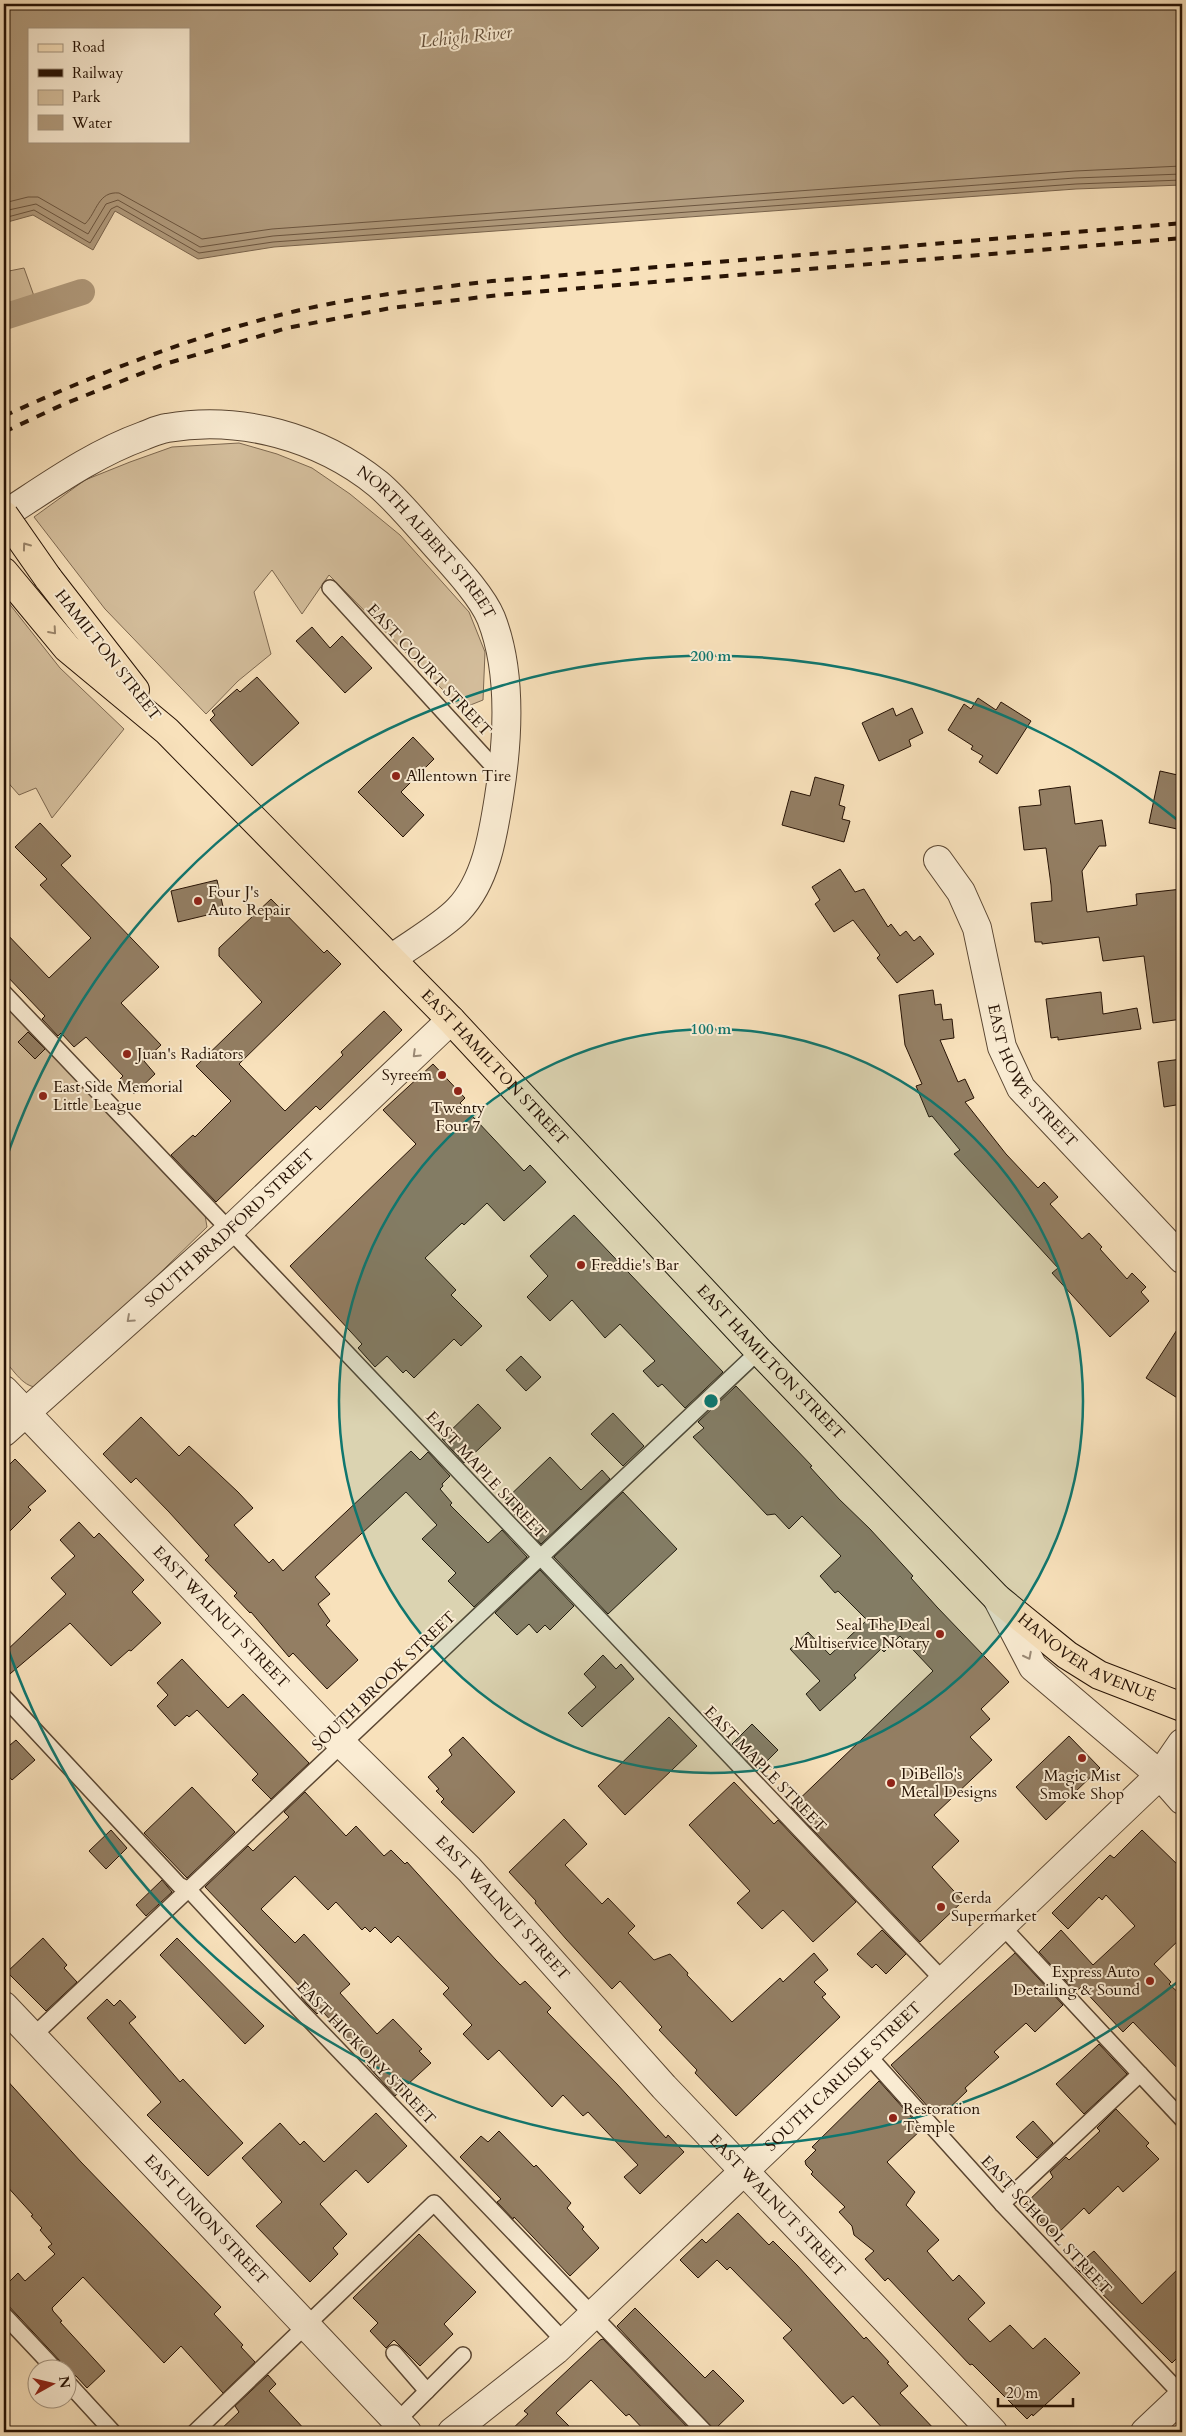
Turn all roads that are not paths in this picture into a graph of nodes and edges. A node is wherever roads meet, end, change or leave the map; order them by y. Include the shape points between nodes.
1 (4, 515) edge
2 (4, 572) edge
3 (330, 588) dead end
4 (166, 731) junction
5 (502, 776) junction
6 (938, 860) dead end
7 (391, 959) junction
8 (4, 993) edge
9 (451, 1020) junction
10 (229, 1231) junction
11 (1182, 1259) edge
12 (759, 1351) junction
13 (4, 1390) edge
14 (25, 1412) junction
15 (4, 1432) edge
16 (539, 1558) junction
17 (997, 1598) junction
18 (4, 1697) edge
19 (1182, 1707) edge
20 (1182, 1743) edge
21 (343, 1745) junction
22 (1160, 1775) junction
23 (1182, 1800) edge
24 (189, 1890) junction
25 (1001, 1925) junction
26 (943, 1980) junction
27 (4, 2006) edge
28 (33, 2036) junction
29 (866, 2054) junction
30 (1140, 2074) junction
31 (1182, 2119) edge
32 (744, 2170) junction
33 (1002, 2204) junction
34 (4, 2315) edge
35 (592, 2316) junction
36 (308, 2326) junction
37 (565, 2342) junction
38 (394, 2353) dead end
39 (463, 2355) dead end
40 (45, 2358) edge
41 (427, 2391) junction
42 (78, 2394) edge
43 (1182, 2396) edge
44 (402, 2427) edge
45 (113, 2432) edge
46 (195, 2432) edge
47 (452, 2432) edge
48 (705, 2432) edge
49 (993, 2432) edge
50 (1145, 2432) edge

4 -> 1 main road, HAMILTON STREET, bridge via 48,578
1 - 5 street, NORTH ALBERT STREET via 93,458 165,428 215,423 303,440 378,484 460,573 490,616 504,659 506,710
2 -> 4 main road, HAMILTON STREET via 67,648
3 - 5 lane, EAST COURT STREET
4 - 7 main road, EAST HAMILTON STREET
5 - 7 street, NORTH ALBERT STREET via 487,856 475,885 458,910
6 - 11 street, EAST HOWE STREET via 961,892 977,928 1002,1047 1021,1088
7 - 9 main road, EAST HAMILTON STREET
8 - 10 lane, EAST MAPLE STREET
9 -> 10 street, SOUTH BRADFORD STREET
9 - 12 main road, EAST HAMILTON STREET
10 -> 14 street, SOUTH BRADFORD STREET
10 - 16 lane, EAST MAPLE STREET
12 - 16 lane, SOUTH BROOK STREET
12 - 17 main road, EAST HAMILTON STREET
13 - 14 street, EAST WALNUT STREET
14 - 15 street, SOUTH BRADFORD STREET
14 - 21 street, EAST WALNUT STREET
16 - 21 lane, SOUTH BROOK STREET
16 - 26 lane, EAST MAPLE STREET
17 - 19 main road, HANOVER AVENUE via 1067,1655 1099,1675
17 -> 22 street, EAST HAMILTON STREET via 1034,1667
18 - 24 lane, EAST HICKORY STREET via 179,1885
20 - 22 street, SOUTH CARLISLE STREET
21 - 24 lane, SOUTH BROOK STREET
21 - 32 street, EAST WALNUT STREET via 469,1869 664,2087
22 - 23 street, EAST HAMILTON STREET
22 - 25 street, SOUTH CARLISLE STREET
24 - 28 lane, SOUTH BROOK STREET
24 - 35 lane, EAST HICKORY STREET
25 - 26 street, SOUTH CARLISLE STREET
25 - 30 lane
26 - 29 street, SOUTH CARLISLE STREET
27 - 28 street, EAST UNION STREET
28 - 36 street, EAST UNION STREET
29 - 32 street, SOUTH CARLISLE STREET
29 - 33 lane, EAST SCHOOL STREET
30 - 31 lane
30 - 33 lane
32 - 35 street, SOUTH CARLISLE STREET
32 - 49 street, EAST WALNUT STREET
33 - 43 lane, EAST SCHOOL STREET
34 - 40 lane
35 - 37 street, SOUTH CARLISLE STREET
35 - 48 lane, EAST HICKORY STREET
36 - 37 lane via 434,2204
36 - 44 street, EAST UNION STREET
36 - 46 lane
37 - 47 street, SOUTH CARLISLE STREET
38 - 41 lane
39 - 41 lane
41 - 44 lane
42 - 45 lane
43 - 50 street

